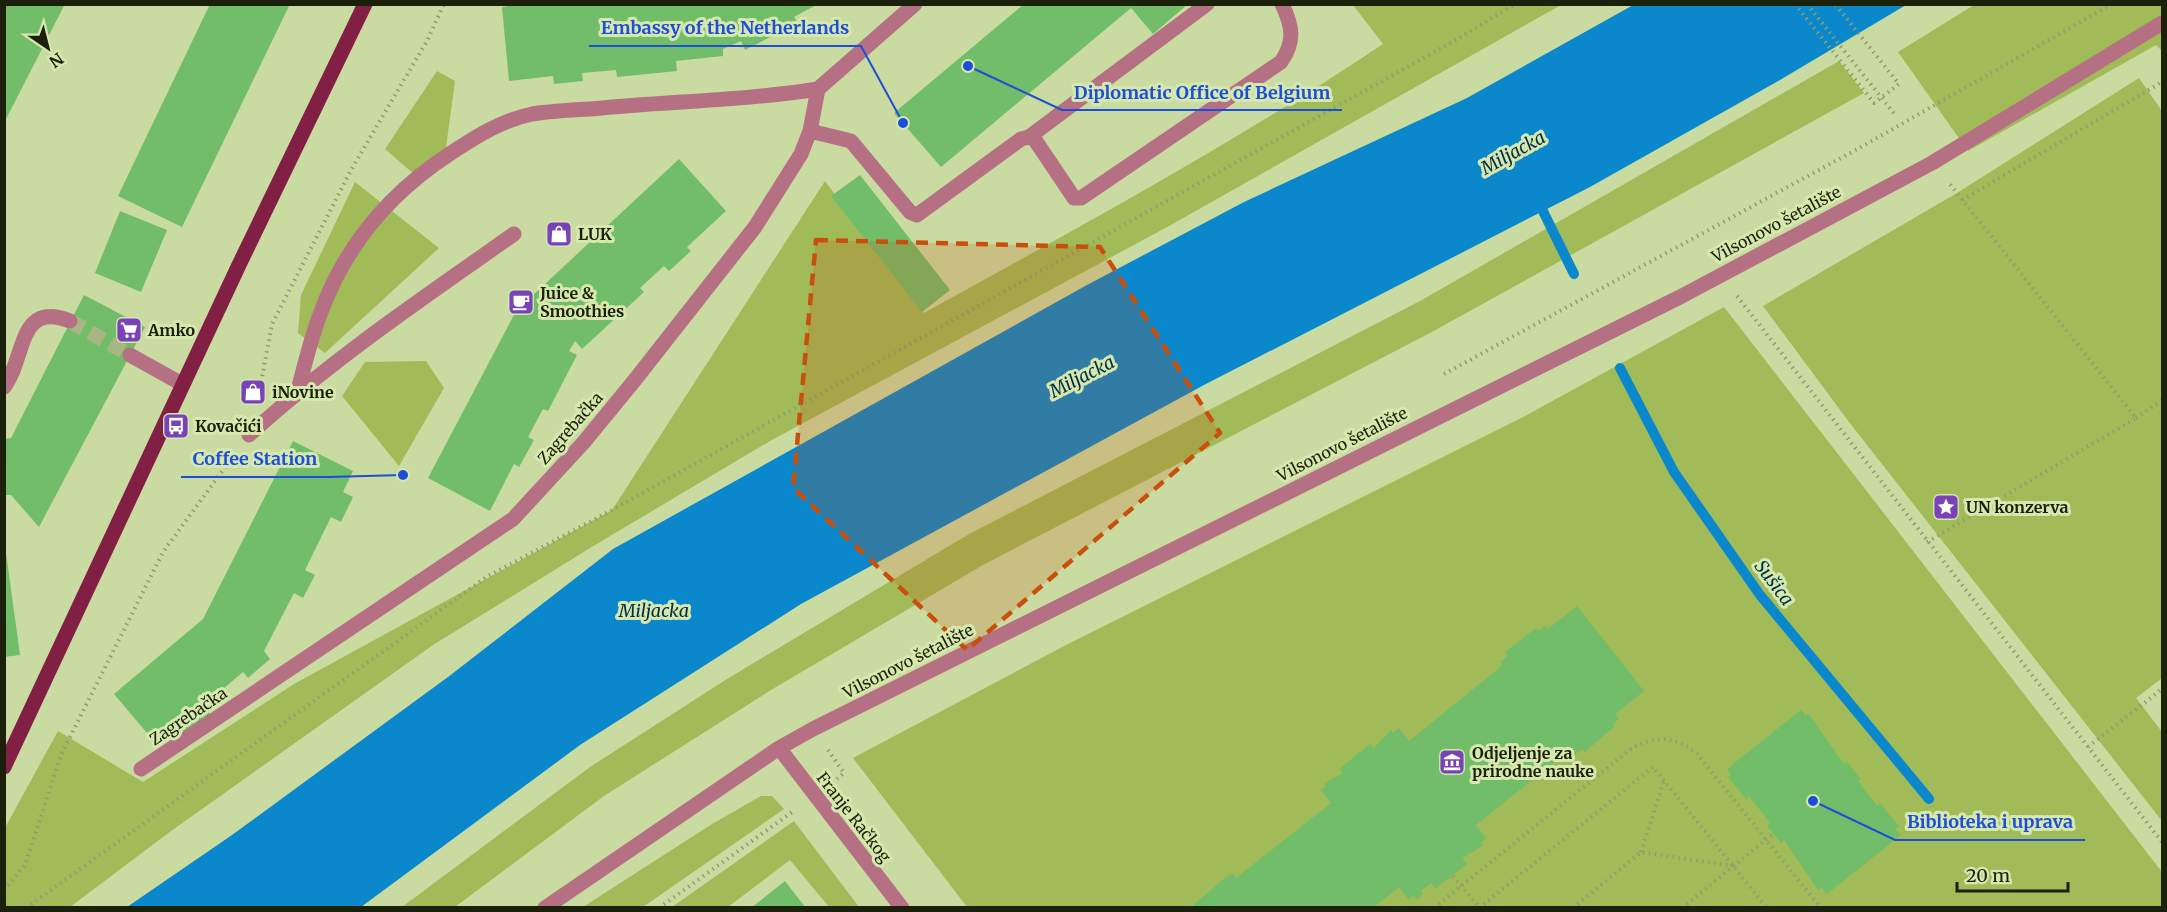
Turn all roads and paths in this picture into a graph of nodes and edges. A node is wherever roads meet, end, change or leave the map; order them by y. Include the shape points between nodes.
1 (365, 4) edge
2 (444, 4) edge
3 (915, 4) edge
4 (1207, 4) edge
5 (1282, 4) edge
6 (1515, 4) edge
7 (1795, 4) edge
8 (1807, 4) edge
9 (1835, 4) edge
10 (2112, 4) edge
11 (2163, 22) edge
12 (2163, 82) edge
13 (818, 89) junction
14 (1881, 98) junction
15 (1896, 116) dead end
16 (810, 131) junction
17 (1029, 137) junction
18 (1949, 182) dead end
19 (1962, 200) junction
20 (514, 234) dead end
21 (1720, 273) junction
22 (70, 321) tunnel mouth
23 (130, 355) tunnel mouth
24 (1444, 374) dead end
25 (182, 384) junction
26 (4, 387) edge
27 (298, 390) junction
28 (2163, 400) edge
29 (2136, 418) junction
30 (249, 435) junction
31 (1927, 543) junction
32 (2163, 689) edge
33 (2088, 747) junction
34 (779, 748) junction
35 (4, 767) edge
36 (141, 769) dead end
37 (1664, 781) junction
38 (815, 796) junction
39 (1773, 834) dead end
40 (1766, 840) junction
41 (2163, 842) edge
42 (1641, 852) junction
43 (1733, 866) junction
44 (1453, 876) dead end
45 (1461, 886) junction
46 (4, 890) edge
47 (1479, 907) edge
48 (26, 908) edge
49 (545, 908) edge
50 (659, 908) edge
51 (902, 908) edge
52 (1434, 908) edge
53 (1573, 908) edge
54 (1682, 908) edge
55 (1767, 908) edge
56 (1821, 908) edge

1 - 25 main road
2 - 30 path via 427,41 351,170 272,324
3 - 13 street
4 - 17 street
5 - 17 street via 1292,31 1292,47 1281,62 1081,198 1074,198 1035,140
6 - 48 path via 488,576
7 - 14 path via 1874,103
8 - 14 path
9 - 14 path via 1899,84
10 - 24 path via 1863,147
11 - 21 street, Vilsonovo šetalište via 1932,163
12 - 19 path
13 - 16 street, Zagrebačka
13 - 27 street via 755,98 531,114 489,128 441,159 391,200 362,232 320,312
14 - 15 path
16 - 17 street via 851,141 909,212 917,215
16 - 36 street, Zagrebačka via 801,154 755,227 634,381 513,519
18 - 19 path
19 - 29 path
20 - 27 street
21 - 31 path
21 - 34 street, Vilsonovo šetalište via 1680,297
22 - 26 street via 50,314 39,318 29,328
23 - 25 street
25 - 35 main road
27 - 30 street
28 - 29 path
29 - 31 path
30 - 46 path via 163,552 61,754 25,865
31 - 33 path
32 - 33 path
33 - 41 path
34 - 38 street, Franje Račkog
34 - 49 street, Vilsonovo šetalište
37 - 42 path
37 - 43 path
37 - 47 path via 1653,767
38 - 50 path
38 - 51 street, Franje Račkog
39 - 40 path
40 - 43 path
40 - 45 path via 1697,754 1666,737 1632,748
40 - 56 path
42 - 43 path
42 - 53 path
43 - 54 path
43 - 55 path
44 - 45 path
45 - 47 path
45 - 52 path

